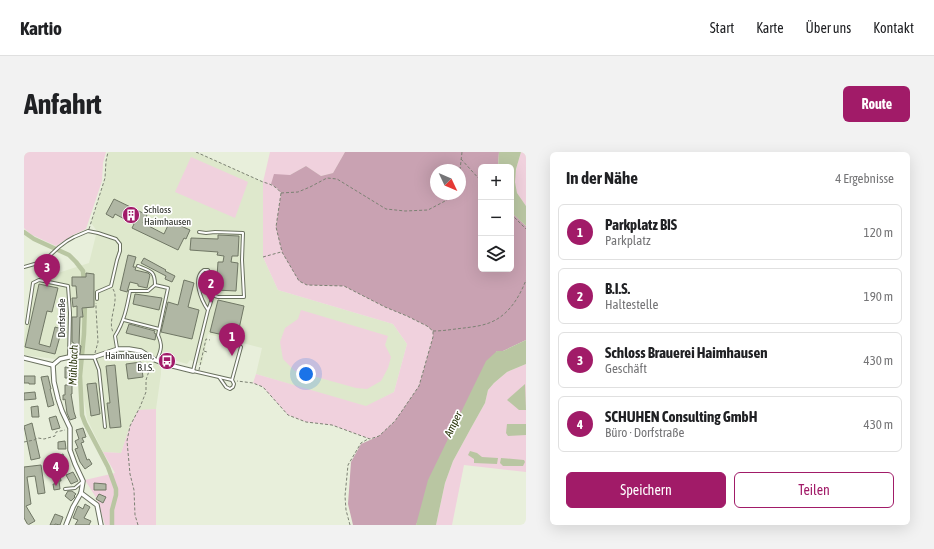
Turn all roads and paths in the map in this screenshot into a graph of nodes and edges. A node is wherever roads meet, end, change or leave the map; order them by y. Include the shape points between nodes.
1 (108, 152) edge
2 (196, 152) edge
3 (462, 152) edge
4 (461, 159) junction
5 (461, 164) edge
6 (478, 178) edge
7 (280, 193) junction
8 (447, 200) edge
9 (514, 217) edge
10 (526, 229) edge
11 (88, 231) junction
12 (199, 232) dead end
13 (282, 252) junction
14 (263, 257) dead end
15 (138, 266) dead end
16 (24, 267) edge
17 (526, 280) edge
18 (155, 285) junction
19 (111, 286) junction
20 (212, 295) junction
21 (97, 299) joint
22 (208, 310) junction
23 (123, 320) junction
24 (27, 323) dead end
25 (159, 329) junction
26 (433, 331) junction
27 (115, 336) junction
28 (210, 340) dead end
29 (241, 347) dead end
30 (118, 349) junction
31 (203, 351) junction
32 (207, 352) dead end
33 (69, 357) junction
34 (94, 357) junction
35 (24, 358) edge
36 (156, 360) junction
37 (53, 365) junction
38 (193, 371) junction
39 (198, 372) junction
40 (219, 376) junction
41 (232, 380) junction
42 (105, 427) dead end
43 (70, 428) junction
44 (368, 438) junction
45 (24, 442) edge
46 (83, 481) junction
47 (65, 488) dead end
48 (81, 493) junction
49 (66, 525) edge
50 (101, 525) edge
51 (138, 525) edge
52 (350, 525) edge

1 - 11 path via 106,178
2 - 7 path via 271,184
3 - 4 path
4 - 5 path
4 - 6 path
7 - 8 path via 298,192 332,178 386,209 428,210
7 - 13 path via 276,227
9 - 10 path
11 - 16 lane via 59,247 45,260
11 - 19 lane via 116,239 120,244
12 - 20 lane via 243,233 244,297
13 - 14 path
13 - 26 path via 299,281 307,285 344,286 408,316
15 - 18 lane via 153,273
17 - 26 path via 513,306 502,316 489,323 472,327
18 - 23 lane via 148,291 130,291
18 - 25 lane via 168,288
19 - 21 lane via 97,292
19 - 27 path via 115,292 111,328
20 - 22 lane
20 - 22 lane via 212,278 208,270 204,270 200,272 197,283
21 - 34 path via 98,342
22 - 38 lane
23 - 25 lane
23 - 27 lane
24 - 33 lane, Dorfstraße via 33,284 39,280 68,286
25 - 36 lane via 161,350
26 - 44 path via 419,386 395,421 379,436
27 - 30 lane
28 - 31 path via 206,339
29 - 41 lane
30 - 34 street
30 - 36 street via 141,351
31 - 32 path
31 - 39 path
33 - 34 street
33 - 37 street via 60,359
34 - 42 lane via 99,370
35 - 37 street
36 - 38 street
36 - 51 path via 148,371 146,392 130,426 127,441
37 - 43 street via 58,399
38 - 39 lane
39 - 40 lane
40 - 41 lane
40 - 41 lane via 230,389 234,384
41 - 44 path via 263,387 288,415 306,422 332,425
43 - 45 path via 56,432 54,436
43 - 46 street via 70,450
44 - 52 path via 361,443 348,465 345,496
46 - 47 lane via 75,488
46 - 48 street
48 - 49 street
48 - 50 street via 97,506

